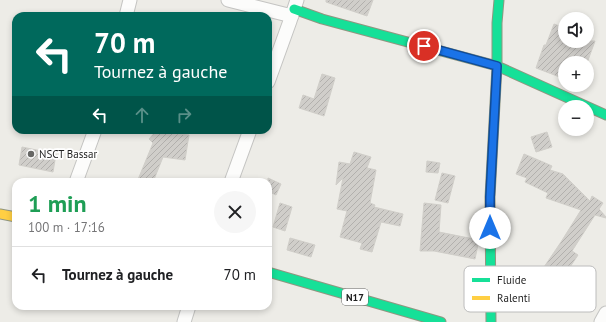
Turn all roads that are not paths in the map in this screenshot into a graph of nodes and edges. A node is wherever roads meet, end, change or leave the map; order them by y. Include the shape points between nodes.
1 (130, 0) edge
2 (228, 0) edge
3 (499, 0) edge
4 (294, 8) edge
5 (127, 12) edge
6 (497, 66) junction
7 (272, 71) edge
8 (606, 115) edge
9 (94, 134) edge
10 (249, 134) edge
11 (77, 178) edge
12 (232, 178) edge
13 (0, 214) edge
14 (12, 216) edge
15 (491, 266) edge
16 (272, 273) edge
17 (188, 310) edge
18 (491, 312) edge
19 (606, 313) edge
20 (184, 322) edge
21 (441, 322) edge
22 (491, 322) edge
23 (601, 322) edge

1 - 5 street
2 - 4 street
3 - 6 street
4 - 6 street via 322,19
4 - 7 street
6 - 8 street
6 - 15 street via 490,197
9 - 11 street
10 - 12 street
13 - 14 street
16 - 21 street, N17
17 - 20 street
18 - 22 street
19 - 23 street

